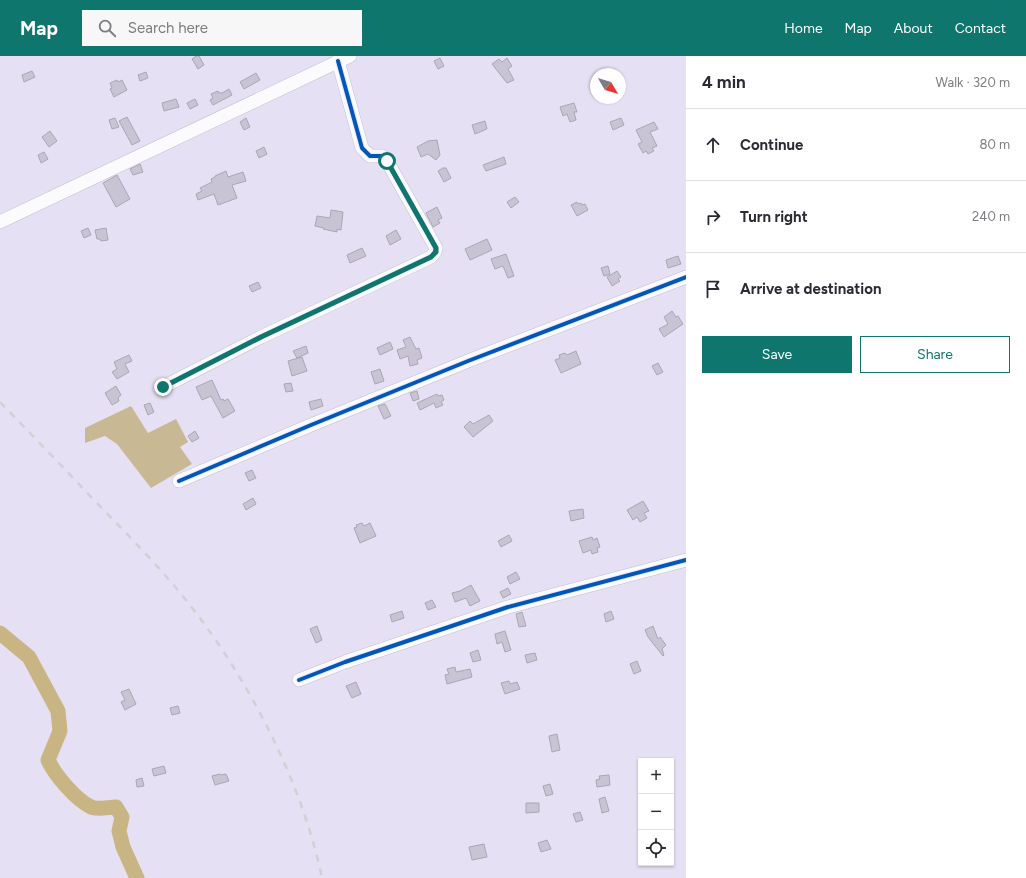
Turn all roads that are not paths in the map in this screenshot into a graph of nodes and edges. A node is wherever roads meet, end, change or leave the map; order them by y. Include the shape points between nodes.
1 (344, 59) edge
2 (0, 222) edge
3 (686, 277) edge
4 (163, 387) dead end
5 (179, 481) dead end
6 (686, 560) edge
7 (300, 680) dead end

1 - 2 street
1 - 4 street via 362,148 370,156 382,156 387,161 436,252 431,257 261,337
3 - 5 street via 468,361
6 - 7 street via 508,607 345,662

